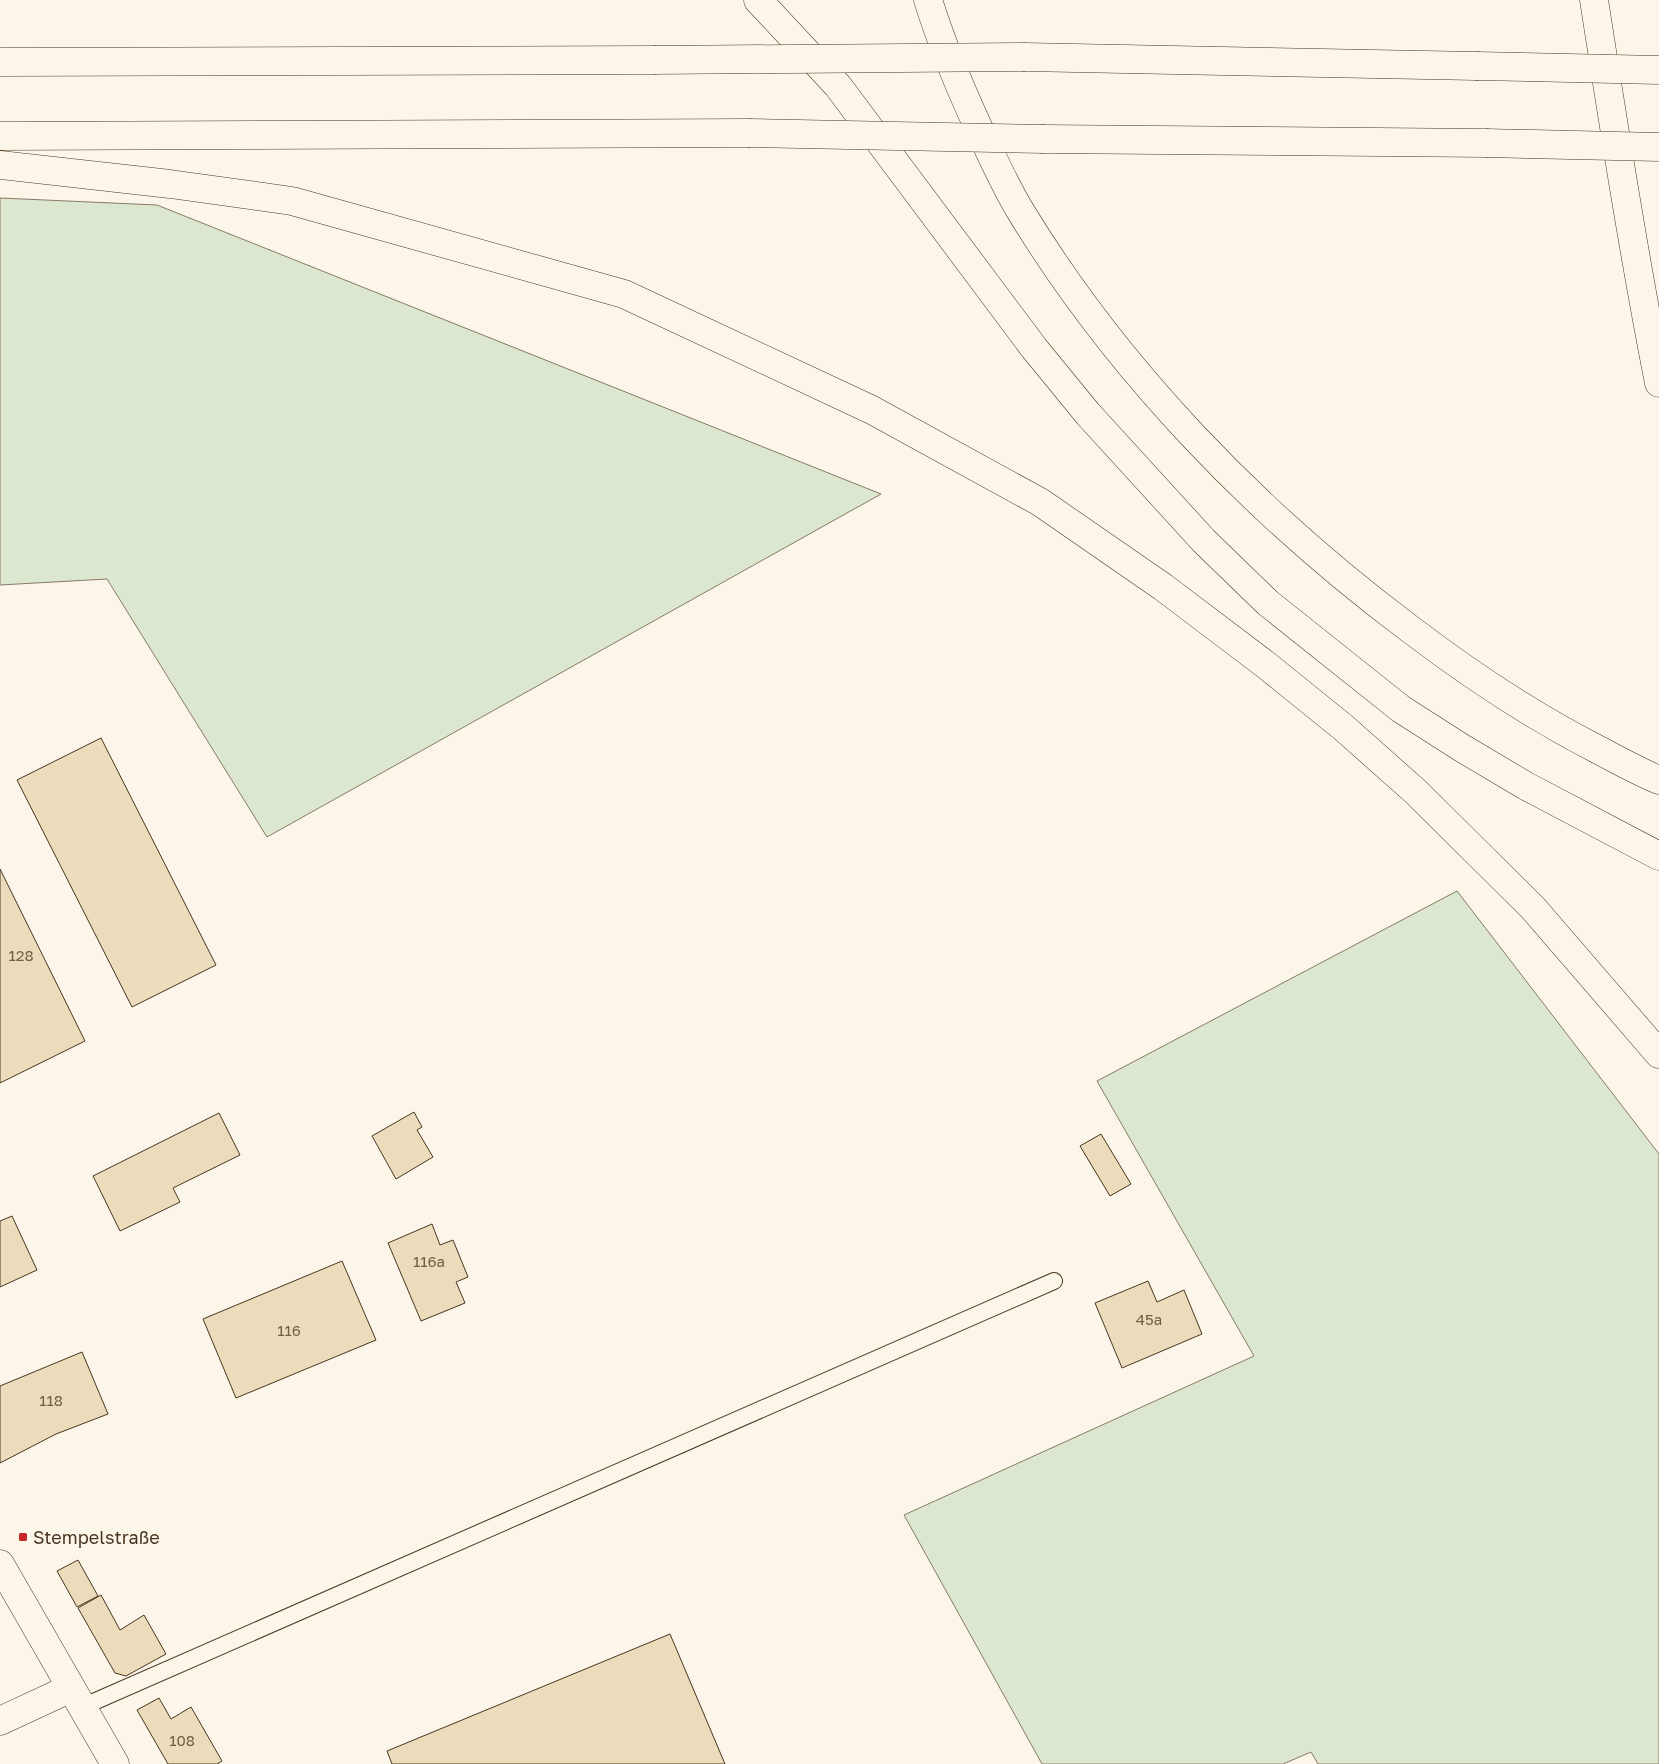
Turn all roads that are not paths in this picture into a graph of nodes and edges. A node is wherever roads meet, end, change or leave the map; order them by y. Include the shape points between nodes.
1 (758, 0) edge
2 (928, 0) edge
3 (1594, 0) edge
4 (0, 62) edge
5 (1659, 70) edge
6 (0, 136) edge
7 (1659, 147) edge
8 (0, 165) edge
9 (1659, 383) edge
10 (1650, 776) edge
11 (1654, 854) edge
12 (1659, 1054) edge
13 (1054, 1281) dead end
14 (0, 1564) edge
15 (76, 1698) junction
16 (0, 1721) edge
17 (115, 1764) edge

1 - 11 main road via 838,86 1034,348 1088,414 1204,541 1268,603 1401,709 1526,786
2 - 10 main road via 966,103 1020,210 1101,326 1155,393 1214,458 1326,563 1442,654 1527,710
3 - 9 main road via 1628,216
4 - 5 main road, bridge via 1025,57
6 - 7 main road, bridge via 748,133
8 - 12 main road via 292,201 614,291 880,415 1040,502 1163,587 1266,664 1380,760 1458,833 1533,908
13 - 15 lane
14 - 15 main road
15 - 16 main road
15 - 17 main road

